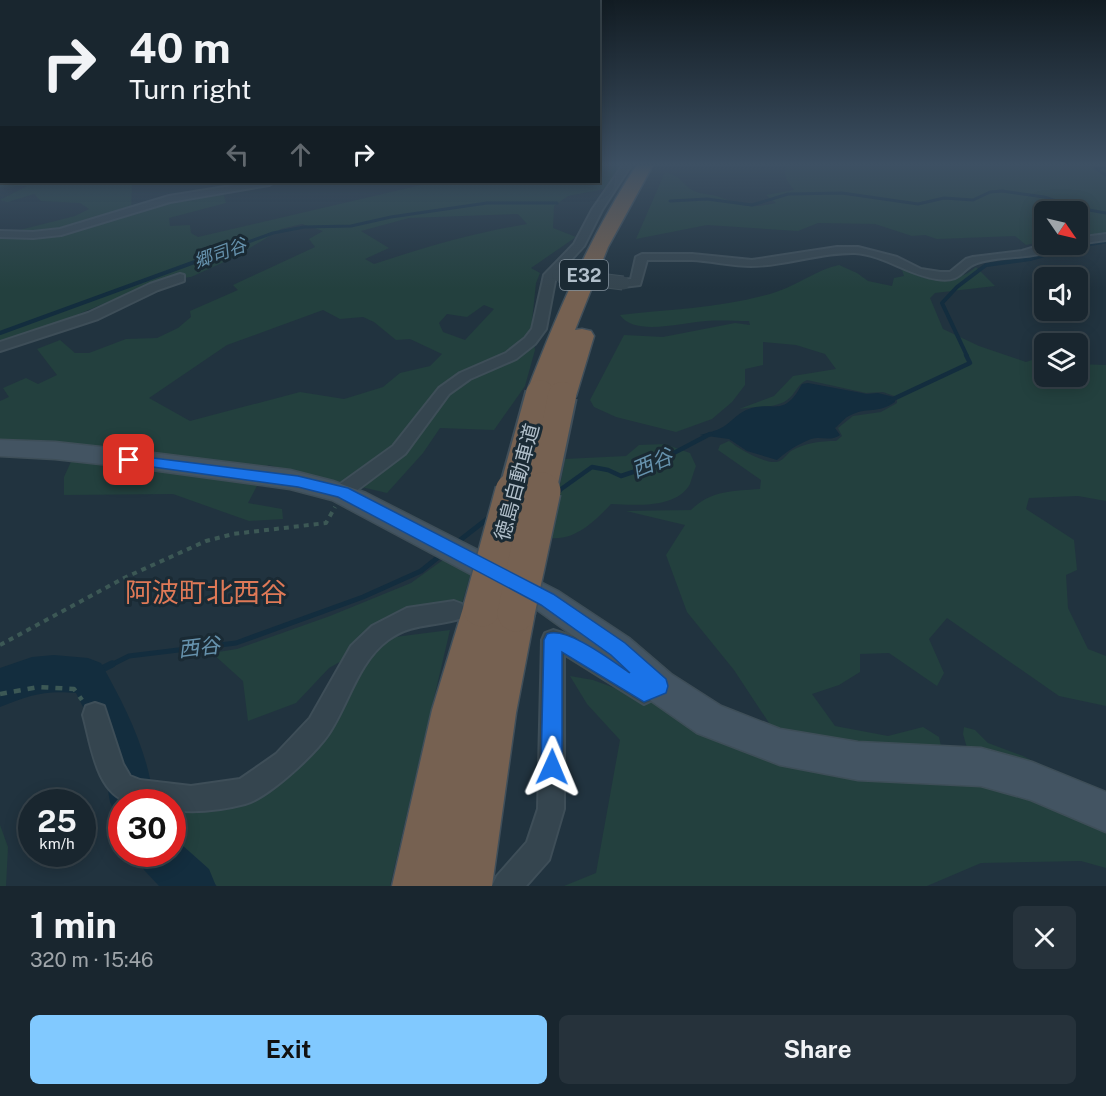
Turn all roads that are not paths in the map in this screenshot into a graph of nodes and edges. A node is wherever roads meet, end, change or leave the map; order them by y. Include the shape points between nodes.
1 (145, 206) edge
2 (599, 206) edge
3 (618, 206) edge
4 (635, 206) edge
5 (0, 234) edge
6 (1106, 237) edge
7 (1088, 239) edge
8 (1034, 251) edge
9 (555, 275) junction
10 (180, 278) dead end
11 (0, 347) edge
12 (551, 395) junction
13 (0, 448) edge
14 (350, 496) junction
15 (489, 602) junction
16 (659, 686) junction
17 (95, 715) road end
18 (1106, 812) edge
19 (446, 865) edge
20 (507, 886) edge

1 - 5 street via 61,232
2 - 9 street via 579,246
3 - 12 highway, 徳島自動車道 / E32 via 575,295
4 - 12 highway, 徳島自動車道 / E32
6 - 7 street
8 - 9 street, bridge via 977,259 951,275 940,276 918,272 893,259 847,250 752,263 642,257 636,282
9 - 14 street via 539,329 530,341 511,356 465,376 444,391 399,450
10 - 11 street via 93,316
12 - 15 highway, 徳島自動車道 / E32, bridge
13 - 14 street via 37,448 198,468 298,482
14 - 15 street
15 - 16 street via 547,600 618,649
15 - 17 street via 407,618 380,633 359,653 319,727 285,763 245,790 192,799 130,789 112,770
15 - 19 highway, 徳島自動車道 / E32 via 494,713
16 - 18 street via 710,720 780,747 858,761 981,767 1032,781
16 - 20 street via 644,692 570,645 553,640 552,809 539,850

